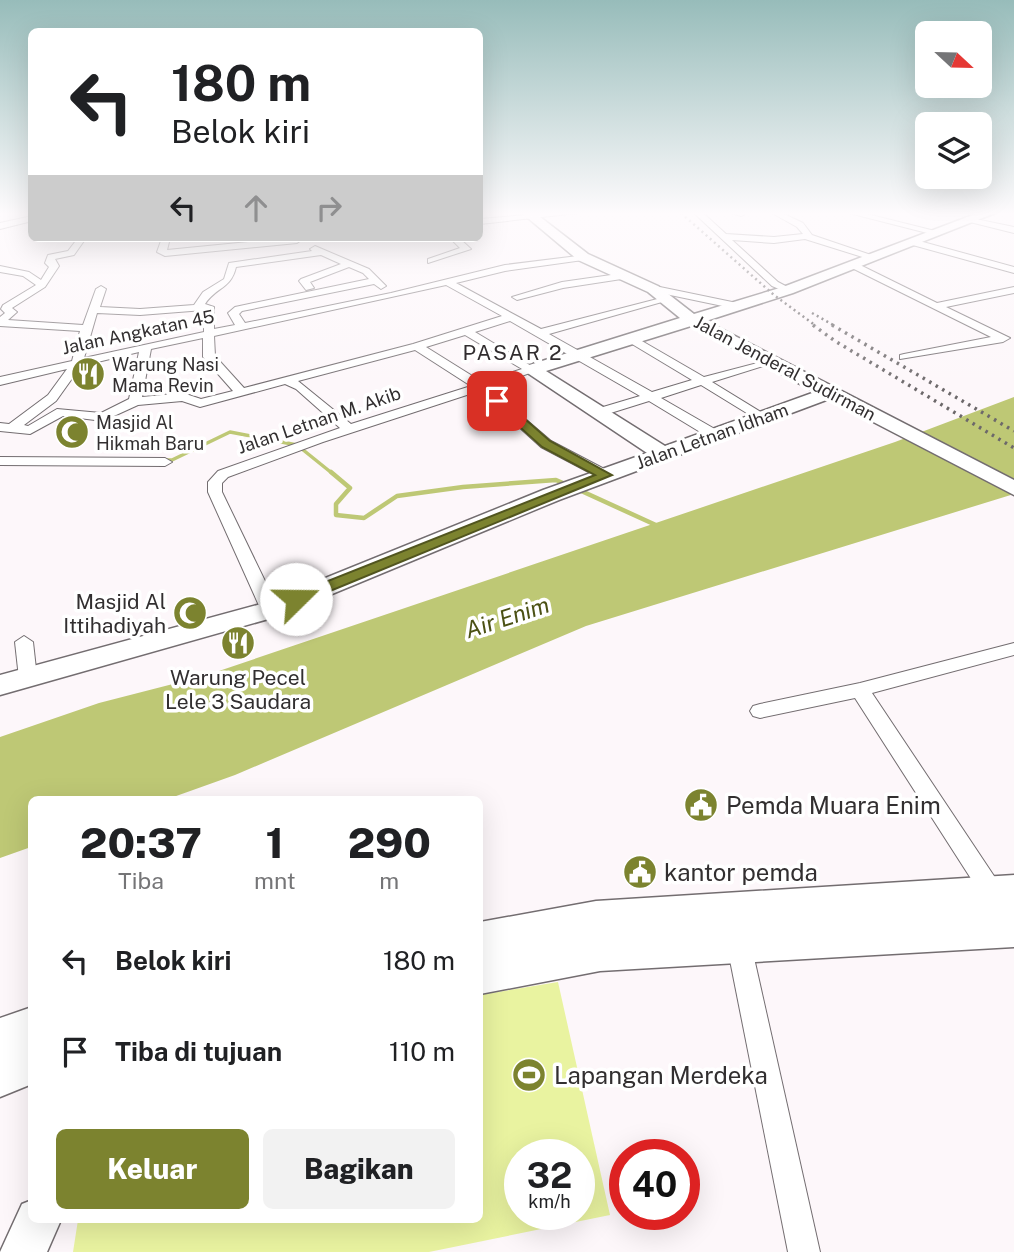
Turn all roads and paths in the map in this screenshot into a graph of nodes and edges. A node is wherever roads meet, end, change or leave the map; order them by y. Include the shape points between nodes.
1 (9, 271) edge
2 (52, 271) edge
3 (230, 271) edge
4 (329, 271) edge
5 (366, 271) edge
6 (491, 271) edge
7 (615, 271) edge
8 (762, 271) edge
9 (840, 271) edge
10 (866, 271) edge
11 (625, 276) junction
12 (376, 281) junction
13 (447, 282) junction
14 (41, 285) junction
15 (309, 288) dead end
16 (101, 289) dead end
17 (788, 290) junction
18 (1014, 290) edge
19 (659, 293) junction
20 (391, 296) junction
21 (517, 297) dead end
22 (737, 306) junction
23 (936, 306) junction
24 (198, 307) junction
25 (94, 310) junction
26 (511, 317) junction
27 (692, 320) junction
28 (0, 323) edge
29 (86, 328) junction
30 (242, 328) junction
31 (466, 331) junction
32 (539, 333) junction
33 (208, 335) junction
34 (1008, 337) edge
35 (631, 339) junction
36 (417, 346) junction
37 (146, 347) junction
38 (580, 355) junction
39 (904, 357) dead end
40 (769, 361) junction
41 (77, 362) junction
42 (532, 370) junction
43 (285, 380) junction
44 (0, 381) edge
45 (702, 381) junction
46 (481, 386) junction
47 (241, 393) junction
48 (829, 393) junction
49 (649, 397) junction
50 (135, 401) junction
51 (597, 413) junction
52 (763, 417) junction
53 (6, 427) edge
54 (349, 429) junction
55 (715, 435) junction
56 (663, 454) junction
57 (0, 461) edge
58 (165, 462) dead end
59 (600, 477) junction
60 (1014, 489) edge
61 (270, 610) junction
62 (24, 642) dead end
63 (1014, 649) edge
64 (28, 678) junction
65 (0, 685) edge
66 (860, 690) junction
67 (760, 711) dead end
68 (1009, 911) edge
69 (736, 929) junction
70 (483, 950) edge
71 (28, 1034) edge
72 (0, 1044) edge
73 (28, 1060) edge
74 (0, 1071) edge
75 (36, 1223) edge
76 (22, 1252) edge
77 (804, 1252) edge

1 - 14 street via 26,274
2 - 14 street
3 - 24 street via 228,280 207,294
4 - 15 street via 304,281
5 - 12 street
6 - 13 street, Jalan Angkatan 45
7 - 11 main road, Jalan Jenderal Sudirman
8 - 17 street
9 - 17 main road
10 - 23 street
11 - 19 main road, Jalan Jenderal Sudirman
11 - 21 street
12 - 20 street
12 - 30 street via 239,309 233,313
13 - 20 street, Jalan Angkatan 45
13 - 26 street
14 - 28 street via 7,307 12,312
16 - 25 street
17 - 22 main road
18 - 23 street
19 - 22 street
19 - 27 main road, Jalan Jenderal Sudirman
19 - 32 street
20 - 30 street, Jalan Angkatan 45
22 - 27 main road
23 - 34 street
24 - 25 street
24 - 33 street via 209,309
25 - 29 street
26 - 31 street
26 - 32 street
27 - 35 main road
27 - 40 main road, Jalan Jenderal Sudirman
28 - 29 street
29 - 41 street
30 - 33 street, Jalan Angkatan 45
31 - 36 street
31 - 42 street
32 - 38 street
33 - 37 street, Jalan Angkatan 45
33 - 47 street via 209,356
34 - 39 street
35 - 38 main road
35 - 45 street
36 - 43 street
36 - 46 street
37 - 41 street, Jalan Angkatan 45
37 - 50 street
38 - 42 main road
38 - 49 street
40 - 45 street
40 - 48 main road, Jalan Jenderal Sudirman
41 - 44 street, Jalan Angkatan 45
41 - 53 street via 52,398
42 - 46 street, Jalan Letnan M. Akib
42 - 51 main road
43 - 47 street
43 - 54 street via 300,386
45 - 49 street
45 - 52 street
46 - 54 street, Jalan Letnan M. Akib
46 - 59 street via 546,444
47 - 50 street via 200,403 183,397
48 - 52 main road, Jalan Letnan Idham
48 - 60 main road, Jalan Jenderal Sudirman
49 - 51 street
49 - 55 street
50 - 53 street via 103,416 61,411 30,430
51 - 56 main road
52 - 55 main road, Jalan Letnan Idham
54 - 61 street, Jalan Letnan M. Akib via 222,474 215,482 215,492
55 - 56 main road, Jalan Letnan Idham
56 - 59 main road, Jalan Letnan Idham
57 - 58 street
59 - 61 main road, Jalan Letnan Idham
61 - 64 main road, Jalan Letnan Idham
62 - 64 street
63 - 66 street
64 - 65 main road, Jalan Letnan Idham
66 - 67 street
66 - 68 street
68 - 69 highway
69 - 70 highway via 600,949
69 - 77 street
71 - 72 highway
73 - 74 highway
75 - 76 main road

